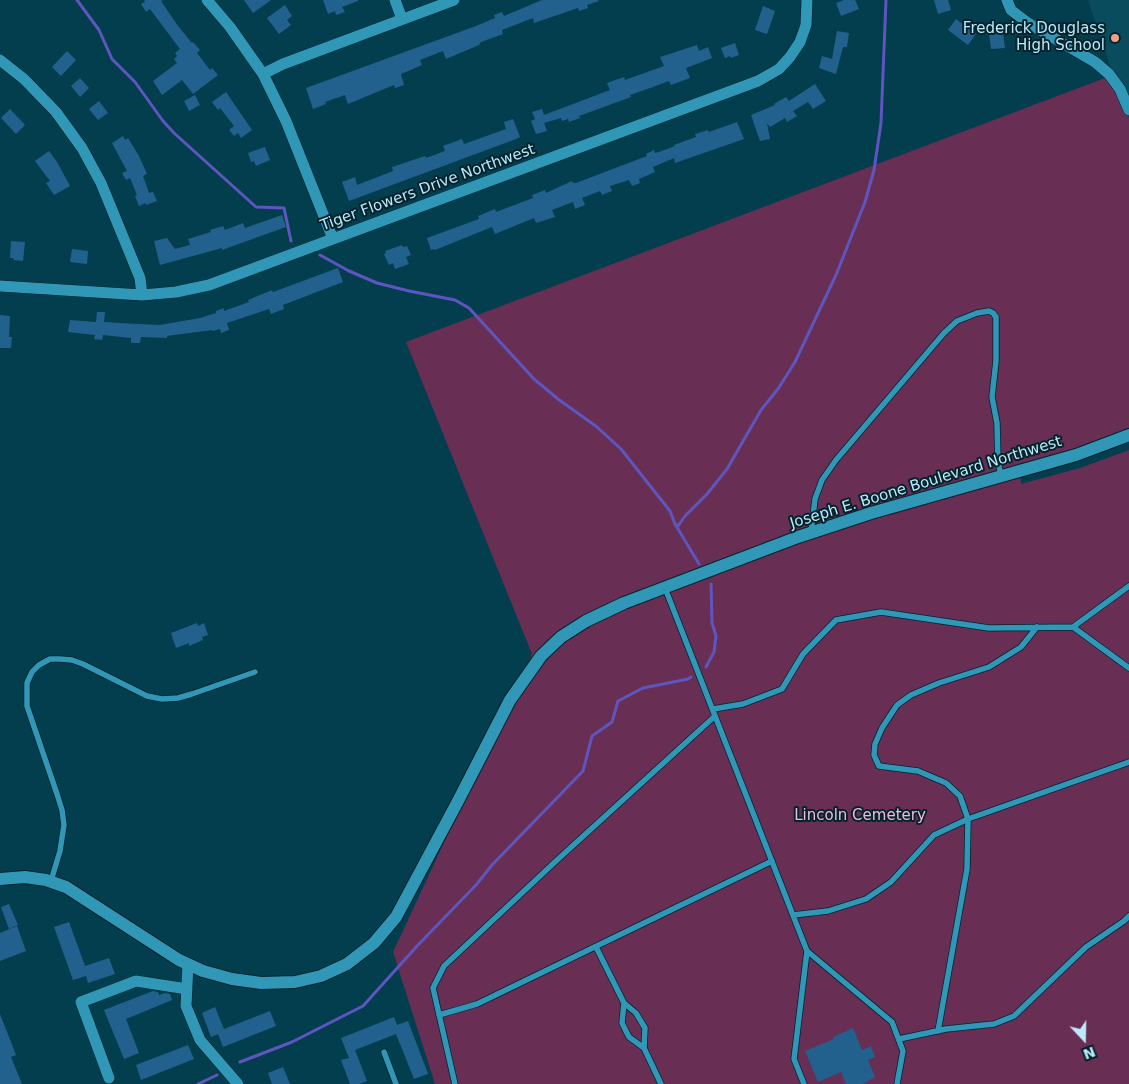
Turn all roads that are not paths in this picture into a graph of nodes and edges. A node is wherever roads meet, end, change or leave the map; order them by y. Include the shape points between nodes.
1 (207, 0) edge
2 (395, 0) edge
3 (454, 0) edge
4 (807, 0) edge
5 (1007, 0) edge
6 (402, 19) junction
7 (0, 60) edge
8 (263, 74) junction
9 (1129, 110) edge
10 (333, 239) junction
11 (0, 286) edge
12 (142, 295) junction
13 (1129, 435) edge
14 (1002, 476) junction
15 (811, 533) junction
16 (1129, 586) edge
17 (665, 587) junction
18 (1037, 627) junction
19 (1073, 627) junction
20 (1129, 668) edge
21 (255, 672) dead end
22 (713, 709) junction
23 (715, 716) junction
24 (1129, 762) edge
25 (968, 819) junction
26 (772, 861) junction
27 (0, 879) edge
28 (50, 882) junction
29 (793, 915) junction
30 (1129, 916) edge
31 (596, 947) junction
32 (807, 951) junction
33 (188, 964) junction
34 (187, 989) junction
35 (624, 1003) junction
36 (439, 1015) junction
37 (938, 1031) junction
38 (899, 1039) junction
39 (644, 1048) junction
40 (384, 1052) dead end
41 (109, 1078) dead end
42 (238, 1084) edge
43 (396, 1084) edge
44 (456, 1084) edge
45 (661, 1084) edge
46 (804, 1084) edge
47 (897, 1084) edge

1 - 8 street
2 - 6 street
3 - 6 street
4 - 10 street, Tiger Flowers Drive Northwest via 806,25 800,42 779,69 758,81
5 - 9 street via 1011,10 1028,23 1095,62 1109,74
6 - 8 street
7 - 12 street via 56,112 82,148 102,183 140,278
8 - 10 street via 286,121
10 - 12 street, Tiger Flowers Drive Northwest via 209,285
11 - 12 street, Tiger Flowers Drive Northwest
13 - 14 main road, Joseph E. Boone Boulevard Northwest via 1076,455
14 - 15 main road, Joseph E. Boone Boulevard Northwest
14 - 15 lane via 998,462 998,423 992,397 996,317 989,311 957,321 944,333 836,460 822,480 815,499
15 - 17 main road, Joseph E. Boone Boulevard Northwest
16 - 19 lane
17 - 22 lane
17 - 33 main road, Joseph E. Boone Boulevard Northwest via 586,621 561,637 541,656 510,700 396,917 374,943 347,964 321,976 295,982 262,983 232,979
18 - 19 lane
18 - 22 lane via 989,628 881,612 836,620 803,654 782,689 743,704
18 - 25 lane via 1021,647 989,667 910,695 897,705 875,744 874,755 879,766 918,771 946,783 960,796
19 - 20 lane
21 - 28 lane via 192,694 162,699 147,696 72,660 50,660 32,672 27,683 27,706 62,810 64,825
22 - 23 lane
23 - 26 lane
23 - 36 lane via 444,966 432,988
24 - 25 lane
25 - 29 lane via 934,835 891,882 866,899 828,911
25 - 37 lane via 967,869
26 - 29 lane
26 - 31 lane
27 - 28 main road, Joseph E. Boone Boulevard Northwest via 25,877
28 - 33 main road, Joseph E. Boone Boulevard Northwest via 66,887
29 - 32 lane
30 - 37 lane via 1086,947 1014,1016 994,1024
31 - 35 lane
31 - 36 lane via 477,1004
32 - 38 lane via 892,1022
32 - 46 lane via 794,1059
33 - 34 street
34 - 41 street via 136,981 81,1002
34 - 42 street via 186,1006 200,1040
35 - 39 lane via 636,1012 645,1028
35 - 39 lane via 622,1022 629,1037
36 - 44 lane
37 - 38 lane
38 - 47 lane via 904,1051
39 - 45 lane
40 - 43 lane

